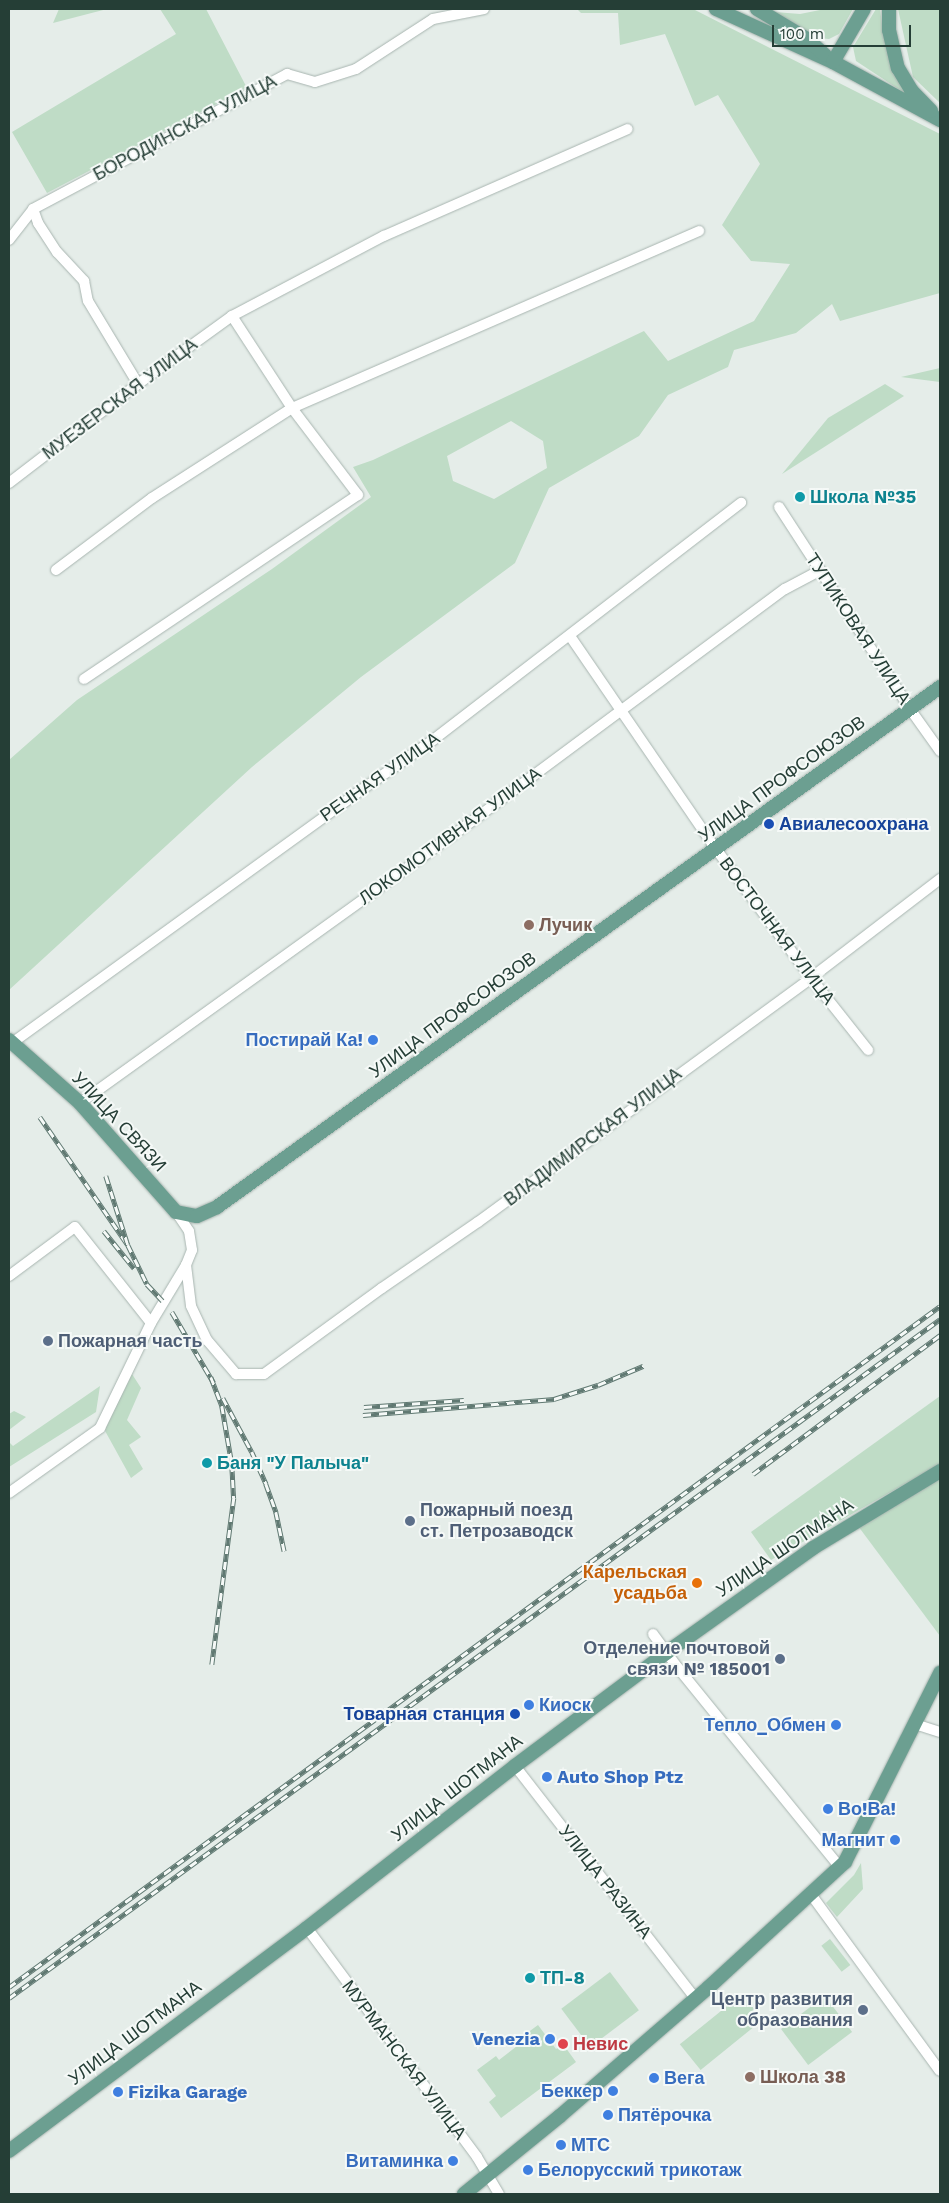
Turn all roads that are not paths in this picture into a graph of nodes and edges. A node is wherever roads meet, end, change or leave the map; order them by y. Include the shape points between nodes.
1 (484, 9) edge
2 (716, 9) edge
3 (757, 9) edge
4 (864, 9) edge
5 (889, 9) edge
6 (833, 62) junction
7 (940, 120) edge
8 (628, 129) dead end
9 (33, 209) junction
10 (699, 231) dead end
11 (9, 240) edge
12 (232, 316) junction
13 (138, 384) junction
14 (292, 408) junction
15 (9, 483) edge
16 (741, 503) dead end
17 (778, 506) dead end
18 (56, 570) dead end
19 (820, 570) junction
20 (570, 636) junction
21 (84, 679) dead end
22 (940, 687) edge
23 (910, 709) junction
24 (622, 710) junction
25 (940, 751) edge
26 (716, 849) junction
27 (940, 879) edge
28 (811, 978) junction
29 (10, 1042) edge
30 (868, 1050) dead end
31 (80, 1103) junction
32 (176, 1212) junction
33 (186, 1265) junction
34 (9, 1276) edge
35 (150, 1323) junction
36 (940, 1471) edge
37 (9, 1493) edge
38 (653, 1634) dead end
39 (666, 1653) junction
40 (940, 1672) edge
41 (915, 1724) junction
42 (940, 1732) edge
43 (515, 1766) junction
44 (840, 1867) junction
45 (810, 1893) junction
46 (307, 1928) junction
47 (696, 1998) junction
48 (940, 2071) edge
49 (9, 2151) edge
50 (488, 2175) junction
51 (464, 2194) edge
52 (499, 2194) edge

1 - 9 street, БОРОДИНСКАЯ УЛИЦА via 434,18 356,69 315,82 287,74
2 - 6 main road
3 - 6 main road via 807,39
4 - 6 main road
5 - 7 main road via 889,30 898,68 911,90
6 - 7 main road
8 - 12 street, МУЕЗЕРСКАЯ УЛИЦА via 384,236
9 - 11 street, БОРОДИНСКАЯ УЛИЦА
9 - 13 street via 57,252 84,281 88,301
10 - 14 street
12 - 13 street, МУЕЗЕРСКАЯ УЛИЦА
12 - 14 street
13 - 15 street, МУЕЗЕРСКАЯ УЛИЦА
14 - 18 street via 152,498
14 - 21 street via 358,495
16 - 20 street, РЕЧНАЯ УЛИЦА
17 - 19 street, ТУПИКОВАЯ УЛИЦА
19 - 23 street, ТУПИКОВАЯ УЛИЦА
19 - 24 street, ЛОКОМОТИВНАЯ УЛИЦА via 784,589
20 - 24 street, ВОСТОЧНАЯ УЛИЦА
20 - 29 street, РЕЧНАЯ УЛИЦА via 433,740
22 - 23 main road, УЛИЦА ПРОФСОЮЗОВ
23 - 25 street, ТУПИКОВАЯ УЛИЦА
23 - 26 main road, УЛИЦА ПРОФСОЮЗОВ
24 - 26 street, ВОСТОЧНАЯ УЛИЦА
24 - 31 street, ЛОКОМОТИВНАЯ УЛИЦА
26 - 28 street, ВОСТОЧНАЯ УЛИЦА
26 - 32 main road, УЛИЦА ПРОФСОЮЗОВ via 217,1207 197,1216
27 - 28 street, ВЛАДИМИРСКАЯ УЛИЦА
28 - 30 street, ВОСТОЧНАЯ УЛИЦА
28 - 33 street, ВЛАДИМИРСКАЯ УЛИЦА via 264,1374 236,1374 207,1340 191,1306
29 - 31 main road, УЛИЦА СВЯЗИ
31 - 32 main road, УЛИЦА СВЯЗИ
32 - 33 street via 189,1231 192,1250
33 - 35 street
34 - 35 street via 75,1227
35 - 37 street via 100,1428
36 - 39 main road, УЛИЦА ШОТМАНА via 813,1548
38 - 39 street
39 - 43 main road, УЛИЦА ШОТМАНА
39 - 44 street
40 - 41 main road
41 - 42 street
41 - 44 main road
43 - 46 main road, УЛИЦА ШОТМАНА
43 - 47 street, УЛИЦА РАЗИНА
44 - 45 main road
45 - 47 main road
45 - 48 street
46 - 49 main road, УЛИЦА ШОТМАНА
46 - 50 street, МУРМАНСКАЯ УЛИЦА
47 - 50 main road
50 - 51 main road
50 - 52 street, МУРМАНСКАЯ УЛИЦА

